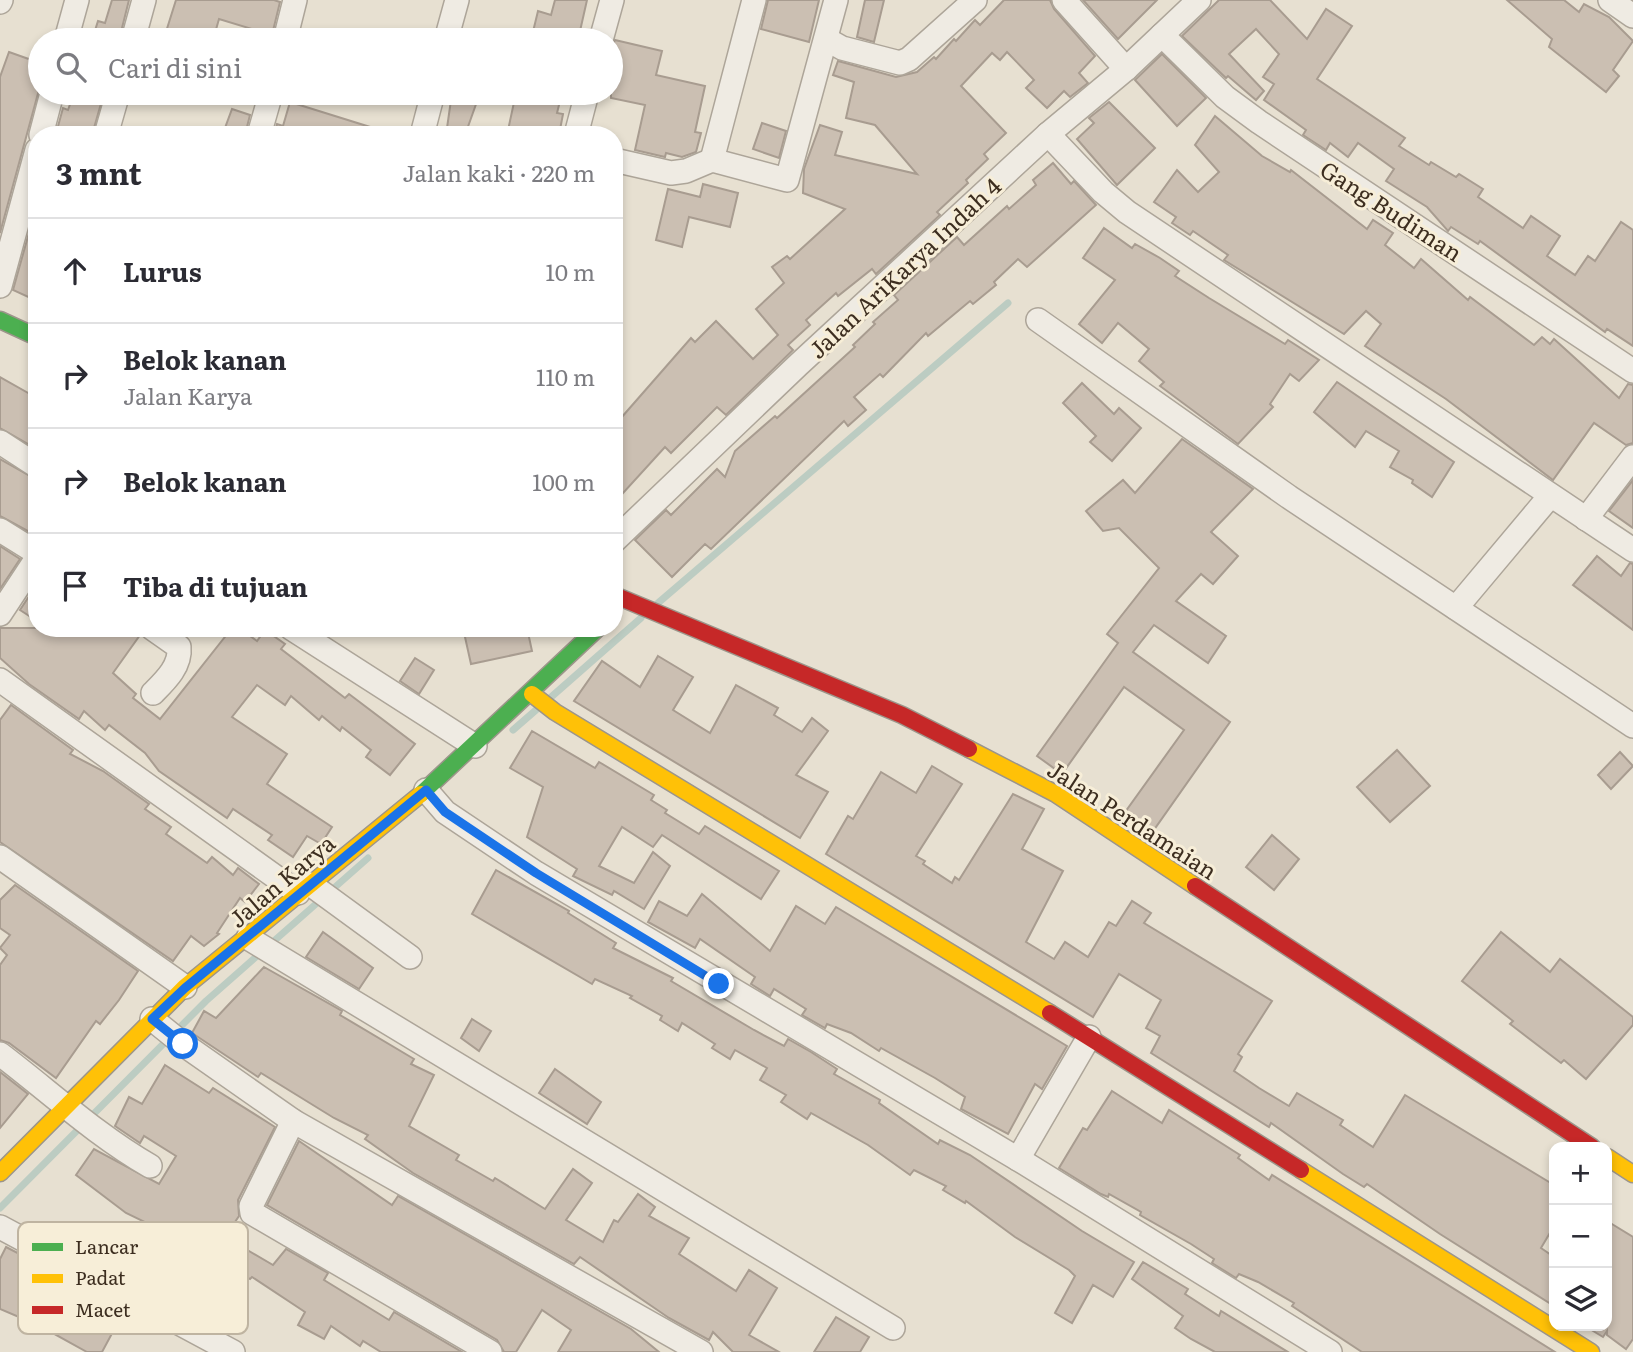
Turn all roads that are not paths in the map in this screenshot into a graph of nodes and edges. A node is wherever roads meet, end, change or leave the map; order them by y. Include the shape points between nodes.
1 (77, 0) edge
2 (144, 0) edge
3 (295, 0) edge
4 (457, 0) edge
5 (612, 0) edge
6 (754, 0) edge
7 (836, 0) edge
8 (975, 0) edge
9 (1064, 0) edge
10 (1199, 0) edge
11 (1610, 0) edge
12 (1633, 16) edge
13 (69, 28) edge
14 (136, 28) edge
15 (288, 28) edge
16 (449, 28) edge
17 (604, 28) edge
18 (1162, 35) junction
19 (826, 39) junction
20 (1126, 69) junction
21 (49, 105) edge
22 (115, 105) edge
23 (268, 105) edge
24 (430, 105) edge
25 (584, 105) edge
26 (43, 126) edge
27 (109, 126) edge
28 (262, 126) edge
29 (424, 126) edge
30 (578, 126) edge
31 (1048, 134) junction
32 (712, 160) junction
33 (623, 162) edge
34 (28, 183) edge
35 (0, 286) edge
36 (0, 320) edge
37 (1038, 320) dead end
38 (28, 333) edge
39 (1633, 371) edge
40 (0, 442) edge
41 (1633, 457) edge
42 (28, 460) edge
43 (1550, 496) junction
44 (1586, 519) junction
45 (0, 530) edge
46 (623, 532) edge
47 (28, 550) edge
48 (1633, 550) edge
49 (28, 570) edge
50 (623, 603) edge
51 (1456, 608) junction
52 (0, 614) edge
53 (165, 637) edge
54 (305, 637) edge
55 (590, 637) edge
56 (0, 680) edge
57 (153, 693) dead end
58 (536, 697) junction
59 (1633, 726) edge
60 (475, 746) junction
61 (434, 799) junction
62 (0, 857) edge
63 (304, 889) junction
64 (258, 945) junction
65 (410, 957) dead end
66 (185, 988) junction
67 (156, 1023) junction
68 (1089, 1037) junction
69 (0, 1054) edge
70 (79, 1116) junction
71 (293, 1121) junction
72 (1583, 1142) edge
73 (1017, 1160) junction
74 (1612, 1160) edge
75 (150, 1166) dead end
76 (0, 1173) edge
77 (1633, 1174) edge
78 (0, 1227) edge
79 (18, 1237) edge
80 (893, 1328) dead end
81 (199, 1334) edge
82 (233, 1352) edge
83 (490, 1352) edge
84 (701, 1352) edge
85 (1330, 1352) edge
86 (1591, 1352) edge

1 - 13 street
2 - 14 street
3 - 15 street
4 - 16 street
5 - 17 street
6 - 32 street
7 - 19 street
8 - 19 street via 900,63 842,48
9 - 20 street
10 - 18 street, Jalan AriKarya Indah 4
11 - 12 street
18 - 20 street, Jalan AriKarya Indah 4
18 - 39 street, Gang Budiman via 1224,97 1259,122
19 - 32 street via 787,180
20 - 31 street, Jalan AriKarya Indah 4
21 - 26 street
22 - 27 street
23 - 28 street
24 - 29 street
25 - 30 street
31 - 43 street via 1127,212
31 - 46 street, Jalan AriKarya Indah 4
32 - 33 street via 671,173
34 - 35 street
36 - 38 street
37 - 51 street
40 - 42 street
41 - 44 street
43 - 44 street
43 - 51 street
44 - 48 street
45 - 47 street
49 - 52 street
50 - 72 street, Jalan Perdamaian via 658,612 902,715 1046,789
51 - 59 street
53 - 57 street via 180,652 167,679
54 - 60 street
55 - 58 street, Jalan Karya
56 - 63 street
58 - 60 street, Jalan Karya
58 - 68 street
60 - 61 street, Jalan Karya
61 - 63 street, Jalan Karya
61 - 73 street via 559,887
62 - 66 street
63 - 64 street, Jalan Karya
63 - 65 street
64 - 66 street, Jalan Karya
64 - 80 street
66 - 67 street, Jalan Karya
67 - 70 street, Jalan Karya
67 - 71 street
68 - 73 street
68 - 86 street
69 - 70 street
70 - 75 street via 114,1145
70 - 76 street, Jalan Karya
71 - 83 street via 251,1206 252,1213
71 - 84 street
73 - 85 street
74 - 77 street
78 - 79 street
81 - 82 street

